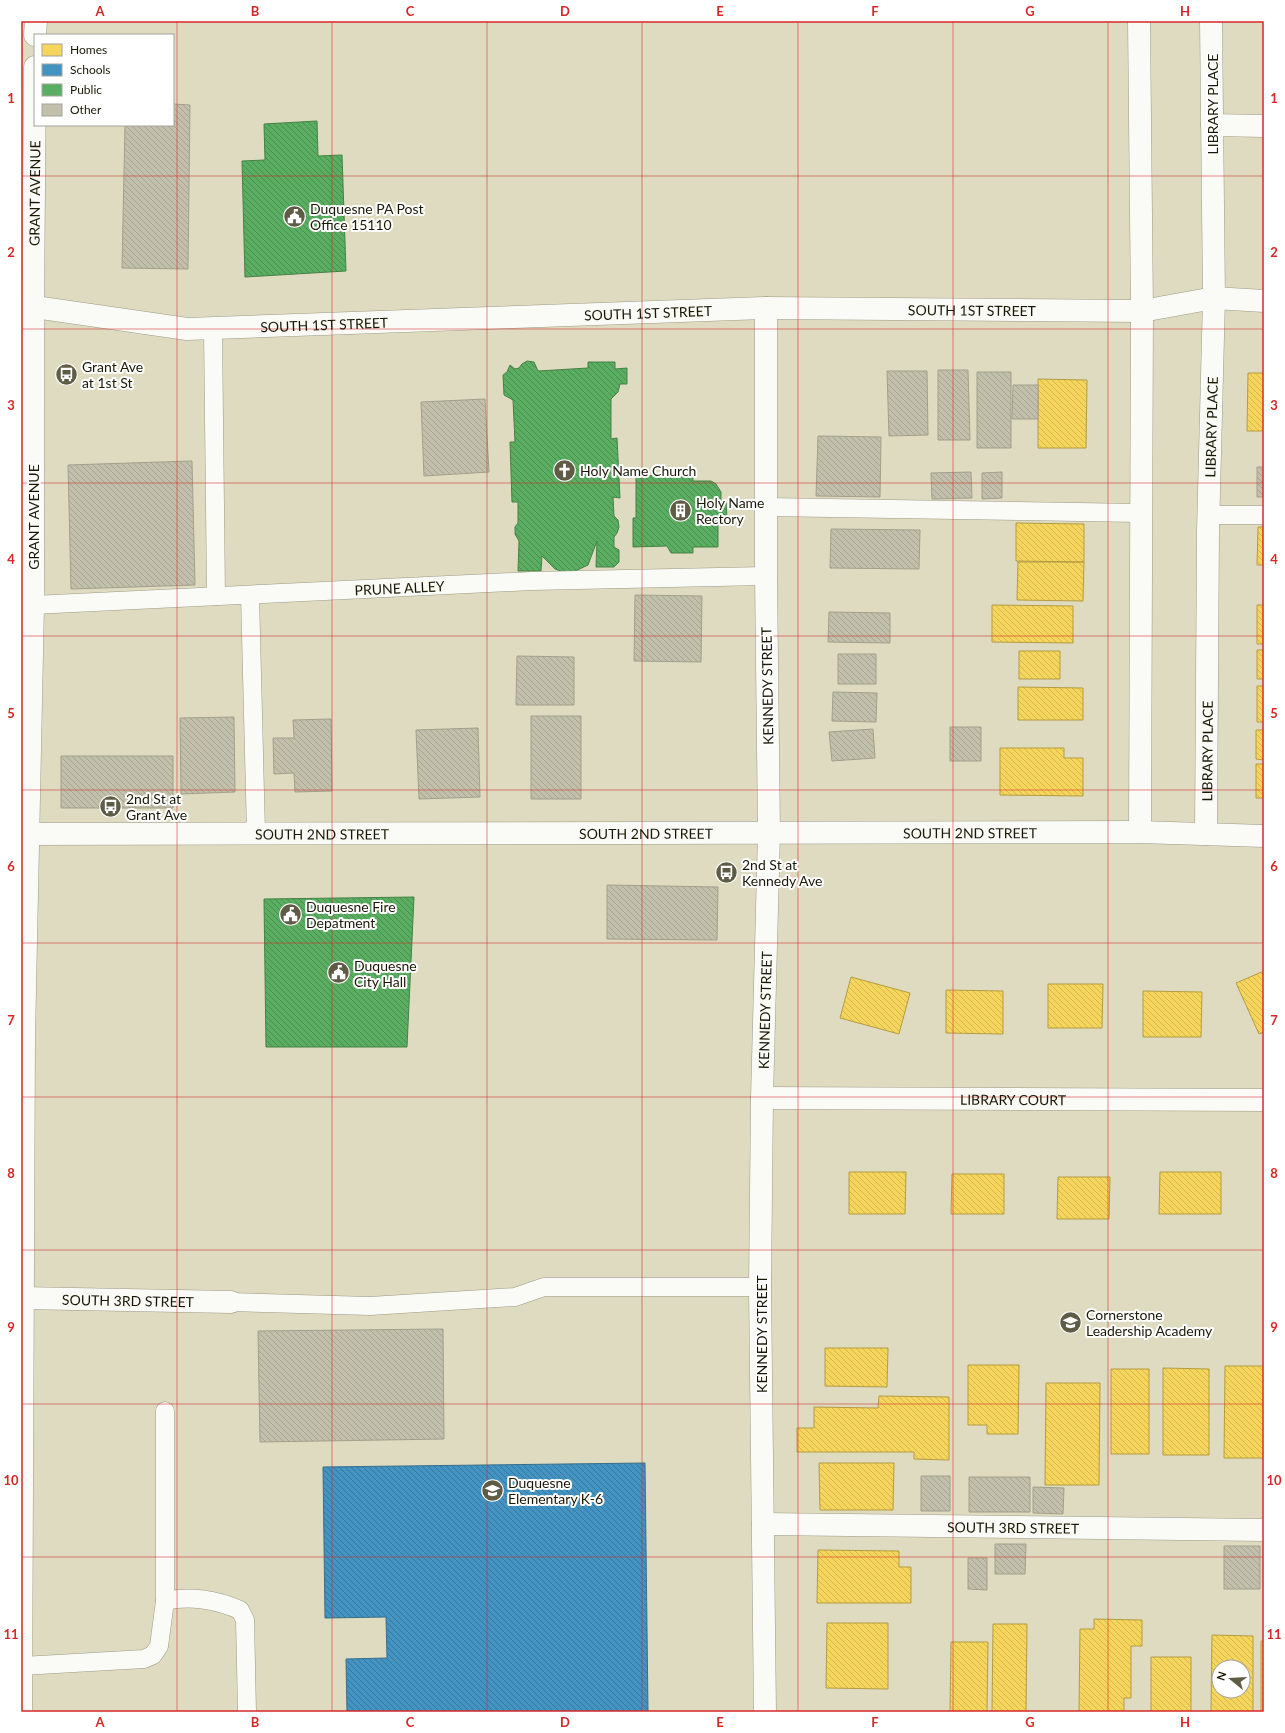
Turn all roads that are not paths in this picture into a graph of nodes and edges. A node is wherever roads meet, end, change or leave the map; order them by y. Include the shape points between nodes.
1 (36, 21) edge
2 (1139, 21) edge
3 (1211, 21) edge
4 (36, 34) edge
5 (34, 97) edge
6 (1212, 125) junction
7 (1264, 126) edge
8 (1214, 298) junction
9 (1264, 301) edge
10 (27, 306) edge
11 (766, 308) junction
12 (1142, 311) junction
13 (213, 328) junction
14 (767, 506) junction
15 (1140, 513) junction
16 (1208, 515) junction
17 (1264, 515) edge
18 (27, 545) edge
19 (766, 576) junction
20 (250, 595) junction
21 (216, 596) junction
22 (33, 605) junction
23 (1140, 832) junction
24 (256, 833) junction
25 (769, 833) junction
26 (24, 834) edge
27 (1206, 834) junction
28 (1264, 836) edge
29 (23, 1038) edge
30 (762, 1098) junction
31 (1264, 1100) edge
32 (760, 1287) junction
33 (23, 1298) edge
34 (231, 1302) joint
35 (165, 1411) dead end
36 (763, 1524) junction
37 (1264, 1530) edge
38 (21, 1536) edge
39 (164, 1601) junction
40 (22, 1666) edge
41 (22, 1712) edge
42 (247, 1712) edge
43 (765, 1712) edge

1 - 4 street
2 - 12 street
3 - 6 street, LIBRARY PLACE
5 - 10 street, GRANT AVENUE
6 - 7 street
6 - 8 street, LIBRARY PLACE
8 - 9 street, SOUTH 1ST STREET
8 - 12 street, SOUTH 1ST STREET
8 - 16 street, LIBRARY PLACE
10 - 13 street, SOUTH 1ST STREET via 187,329
10 - 18 street, GRANT AVENUE
11 - 12 street, SOUTH 1ST STREET
11 - 13 street, SOUTH 1ST STREET
11 - 14 street, KENNEDY STREET
12 - 15 street
13 - 21 lane
14 - 15 lane
14 - 19 street, KENNEDY STREET
15 - 23 street
16 - 17 lane
16 - 27 street, LIBRARY PLACE
18 - 22 street, GRANT AVENUE
19 - 20 lane, PRUNE ALLEY via 532,581
19 - 25 street, KENNEDY STREET
20 - 21 lane, PRUNE ALLEY
20 - 24 lane
21 - 22 lane, PRUNE ALLEY
22 - 26 street, GRANT AVENUE
23 - 25 street, SOUTH 2ND STREET
23 - 27 street, SOUTH 2ND STREET
24 - 25 street, SOUTH 2ND STREET
24 - 26 street, SOUTH 2ND STREET
25 - 30 street, KENNEDY STREET
26 - 29 street, GRANT AVENUE
27 - 28 street, SOUTH 2ND STREET
29 - 33 street, GRANT AVENUE
30 - 31 street, LIBRARY COURT
30 - 32 street, KENNEDY STREET
32 - 34 lane via 544,1287 515,1297 370,1306
32 - 36 street, KENNEDY STREET
33 - 34 street, SOUTH 3RD STREET
33 - 38 street, GRANT AVENUE
35 - 39 lane
36 - 37 street, SOUTH 3RD STREET
36 - 43 street, KENNEDY STREET
38 - 40 street, GRANT AVENUE
39 - 40 lane via 159,1646 153,1655 144,1660
39 - 42 lane via 214,1600 240,1610 245,1620
40 - 41 street, GRANT AVENUE

